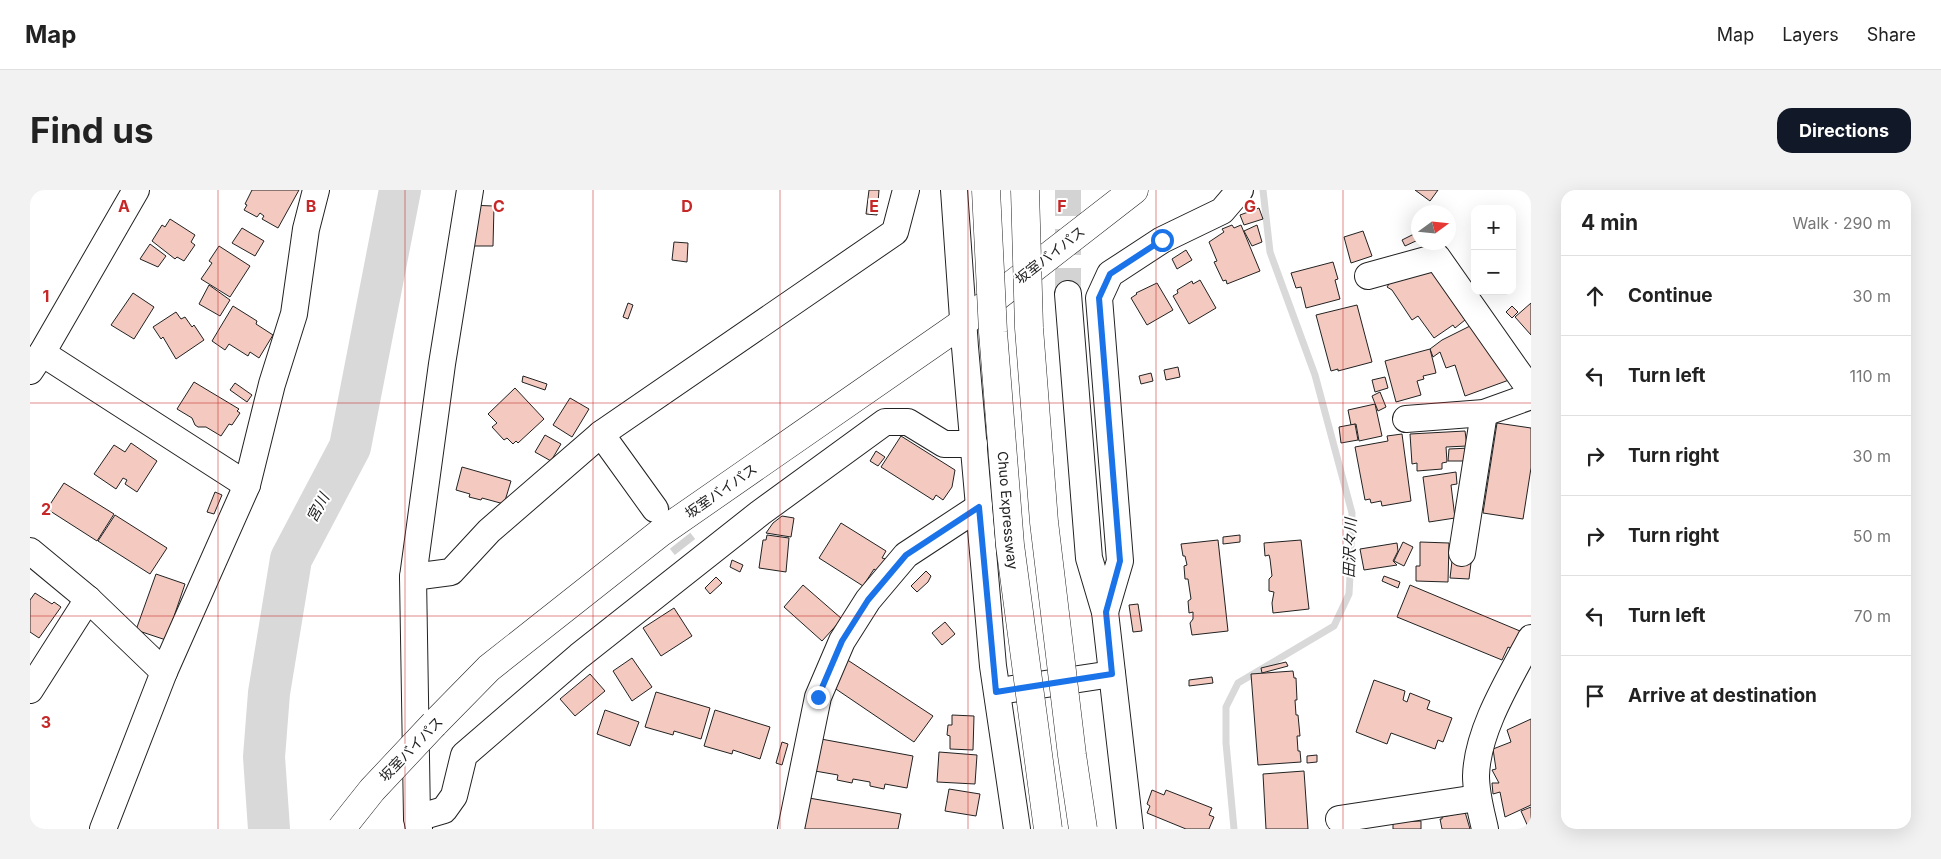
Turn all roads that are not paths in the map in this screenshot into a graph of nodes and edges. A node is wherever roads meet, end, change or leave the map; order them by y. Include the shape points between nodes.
1 (136, 190) edge
2 (316, 190) edge
3 (470, 190) edge
4 (906, 190) edge
5 (954, 190) edge
6 (986, 190) edge
7 (1025, 190) edge
8 (1134, 190) edge
9 (1240, 190) edge
10 (1368, 276) dead end
11 (1068, 294) tunnel mouth
12 (964, 322) junction
13 (36, 362) edge
14 (1531, 391) edge
15 (1531, 396) edge
16 (1484, 413) junction
17 (1406, 419) dead end
18 (601, 434) junction
19 (974, 444) junction
20 (247, 485) junction
21 (979, 507) junction
22 (655, 509) tunnel mouth
23 (30, 552) edge
24 (1462, 553) dead end
25 (413, 577) junction
26 (88, 598) junction
27 (1106, 612) junction
28 (1531, 638) edge
29 (164, 672) junction
30 (1112, 674) junction
31 (30, 690) edge
32 (996, 692) junction
33 (1478, 798) junction
34 (1339, 820) dead end
35 (418, 823) edge
36 (103, 829) edge
37 (341, 829) edge
38 (791, 829) edge
39 (1017, 829) edge
40 (1048, 829) edge
41 (1083, 829) edge
42 (1130, 829) edge
43 (1485, 829) edge

1 - 13 street
2 - 20 street via 306,229 294,314 272,384
3 - 25 street
4 - 18 street via 895,232
5 - 12 street
6 - 40 highway, Chuo Expressway, bridge via 993,332 1010,545
7 - 41 highway, bridge via 1029,328 1044,522
8 - 12 highway, 坂室バイパス
9 - 27 street via 1222,211 1162,240 1110,274 1099,298 1120,561
10 - 14 street via 1437,258
11 - 27 street via 1089,558
12 - 19 street
12 - 37 highway, 坂室バイパス, bridge via 660,533 489,668 372,790
13 - 20 street
15 - 16 street
16 - 17 street
16 - 24 street
18 - 22 street
18 - 25 street via 489,531 451,572
19 - 21 street
19 - 35 street via 944,444 908,422 885,422 760,513 691,556 464,755 454,796 444,810
20 - 29 street
21 - 32 street
21 - 38 street via 906,555 868,600 842,641 818,697
23 - 26 street
25 - 35 street
26 - 29 street
26 - 31 street
27 - 30 street
28 - 33 street via 1489,720 1477,762
29 - 36 street
30 - 32 street
30 - 42 street
32 - 39 street
33 - 34 street
33 - 43 street

